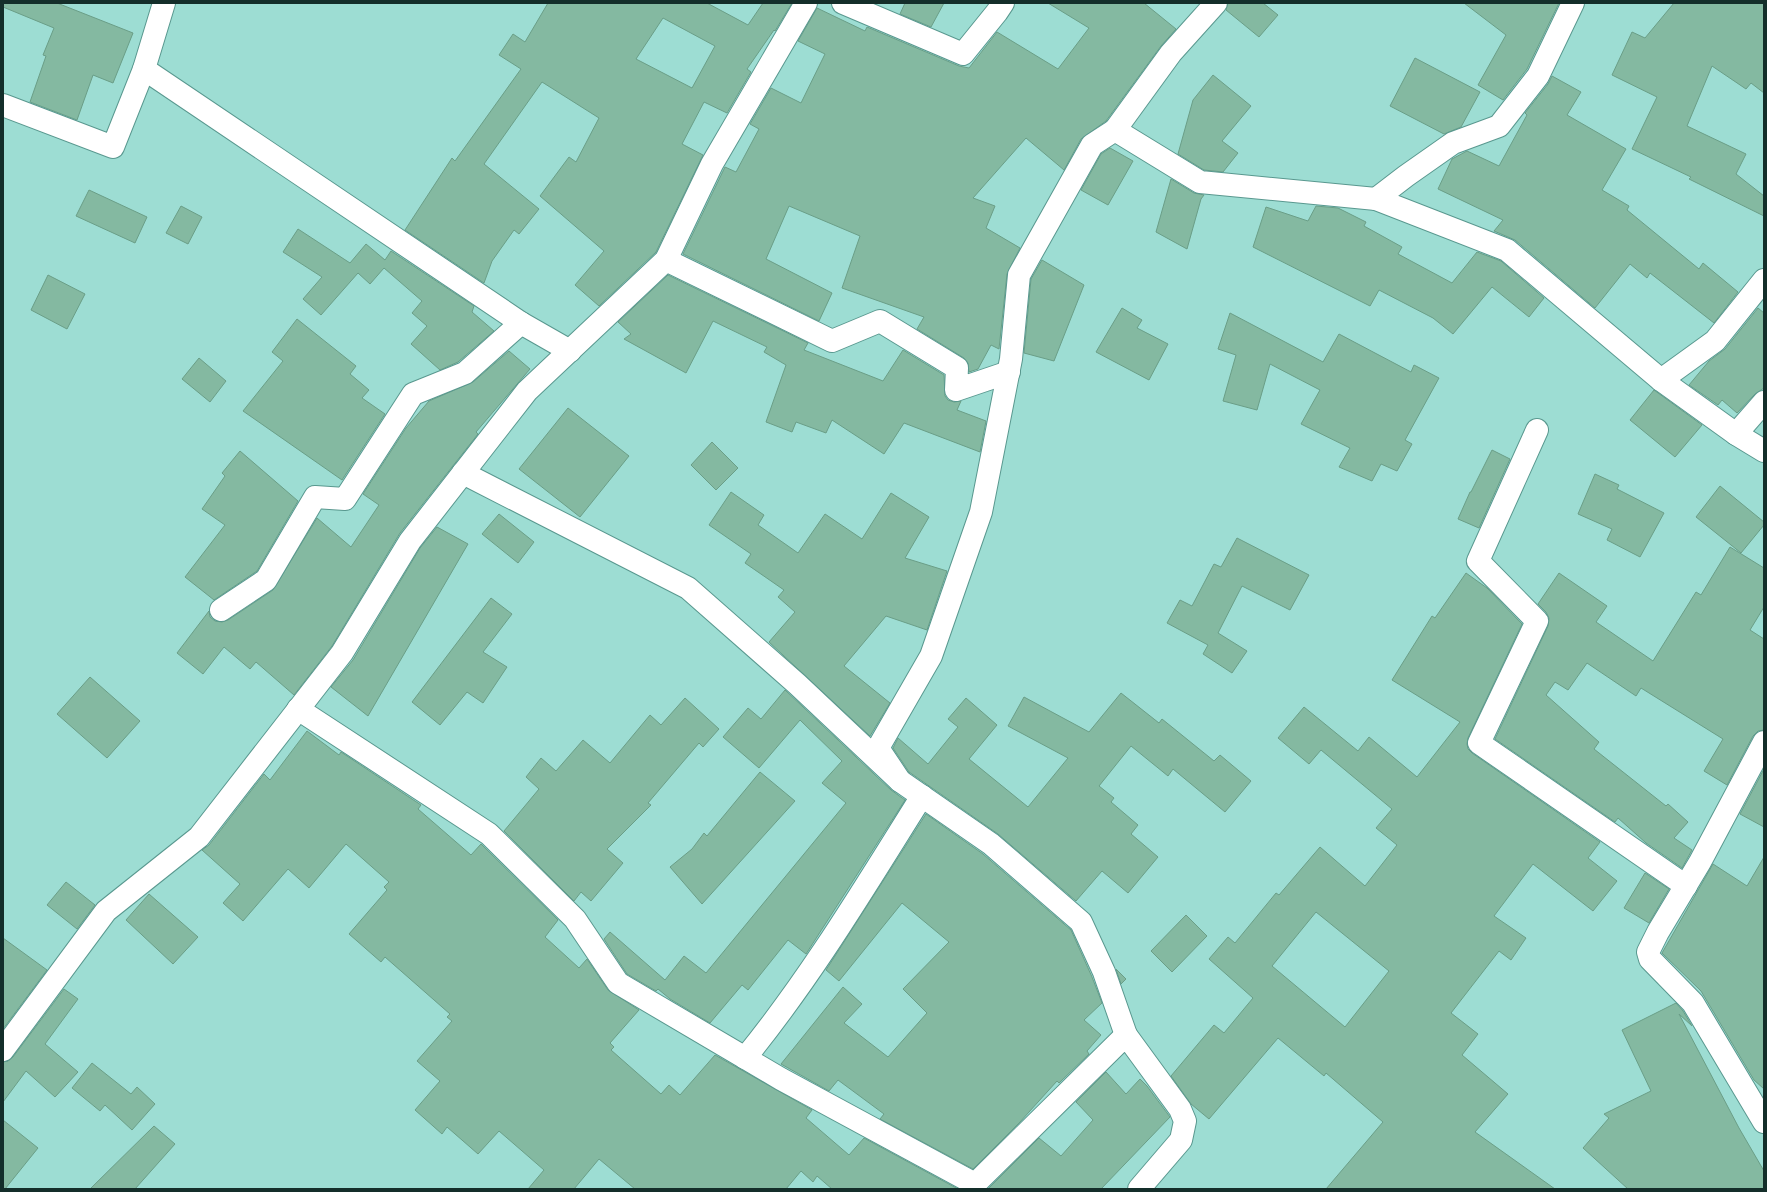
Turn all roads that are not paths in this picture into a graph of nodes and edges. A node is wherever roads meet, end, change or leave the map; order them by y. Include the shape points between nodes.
1 (164, 3) edge
2 (806, 3) edge
3 (843, 3) edge
4 (1003, 3) edge
5 (1216, 3) edge
6 (1573, 3) edge
7 (144, 69) junction
8 (3, 105) edge
9 (1115, 130) junction
10 (1376, 200) junction
11 (666, 260) junction
12 (1764, 280) edge
13 (521, 323) junction
14 (570, 351) junction
15 (1009, 372) junction
16 (1661, 380) junction
17 (1764, 402) edge
18 (1538, 430) dead end
19 (1736, 434) junction
20 (1764, 451) edge
21 (463, 473) junction
22 (221, 610) dead end
23 (298, 709) junction
24 (1764, 742) edge
25 (900, 781) junction
26 (922, 796) junction
27 (1686, 886) junction
28 (1126, 1035) junction
29 (3, 1050) edge
30 (745, 1058) junction
31 (1764, 1122) edge
32 (1139, 1189) edge

1 - 7 street
2 - 11 street via 712,164
3 - 4 street via 963,54
5 - 9 street via 1171,53
6 - 10 street via 1538,76 1500,126 1453,143
7 - 8 street via 113,147
7 - 13 street
9 - 10 street via 1200,182
9 - 15 street via 1092,145 1019,275
10 - 16 street via 1507,250
11 - 14 street
11 - 15 street via 832,341 880,321 957,368 956,390
12 - 16 street via 1715,341
13 - 14 street
13 - 22 street via 465,373 413,394 345,499 315,497 266,580
14 - 21 street via 527,391
15 - 25 street via 979,519 931,656 878,748
16 - 19 street
17 - 19 street
18 - 27 street via 1478,561 1537,621 1479,743
19 - 20 street
21 - 23 street via 410,541 342,653
21 - 25 street via 688,588 797,684
23 - 29 street via 200,837 106,911
23 - 30 street via 489,834 575,919 618,983
24 - 27 street
25 - 26 street
26 - 28 street via 991,844 1081,922 1104,972
26 - 30 street via 844,921 777,1018
27 - 31 street via 1648,952 1650,959 1693,1003
28 - 30 street via 975,1184
28 - 32 street via 1180,1109 1185,1121 1181,1140

